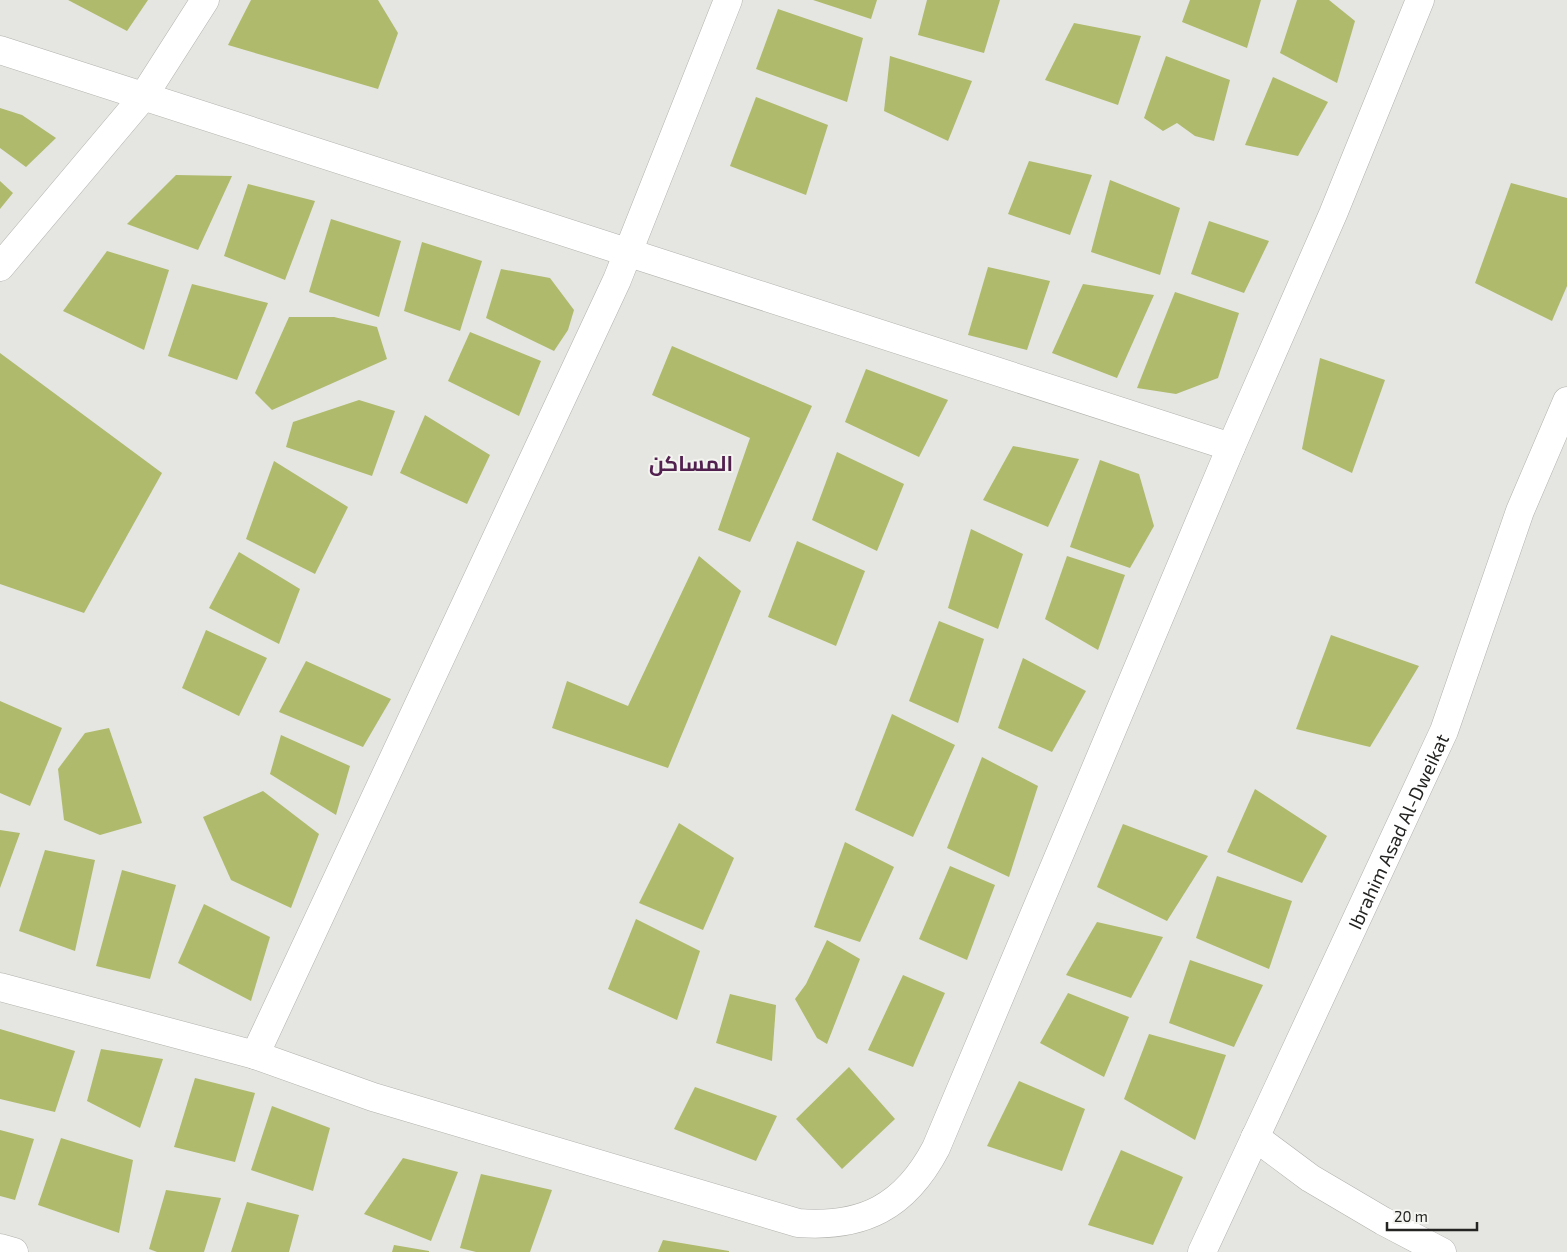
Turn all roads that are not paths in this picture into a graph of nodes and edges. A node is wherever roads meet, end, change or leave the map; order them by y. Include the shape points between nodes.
1 (205, 0) edge
2 (728, 0) edge
3 (1420, 0) edge
4 (0, 50) edge
5 (143, 97) junction
6 (626, 253) junction
7 (0, 267) edge
8 (1567, 401) edge
9 (1231, 447) junction
10 (0, 987) edge
11 (255, 1055) junction
12 (1255, 1137) junction
13 (0, 1248) edge
14 (14, 1252) edge
15 (1202, 1252) edge
16 (1442, 1252) edge

1 - 5 street
2 - 6 street
3 - 9 street via 1333,214
4 - 5 street
5 - 6 street
5 - 7 street
6 - 9 street
6 - 11 street via 617,280
8 - 12 street, Ibrahim Asad Al-Dweikat via 1520,511 1444,732
9 - 11 street via 936,1148 914,1183 881,1209 841,1223 798,1223 373,1097
10 - 11 street
12 - 15 street, Ibrahim Asad Al-Dweikat
12 - 16 street via 1310,1178
13 - 14 street

